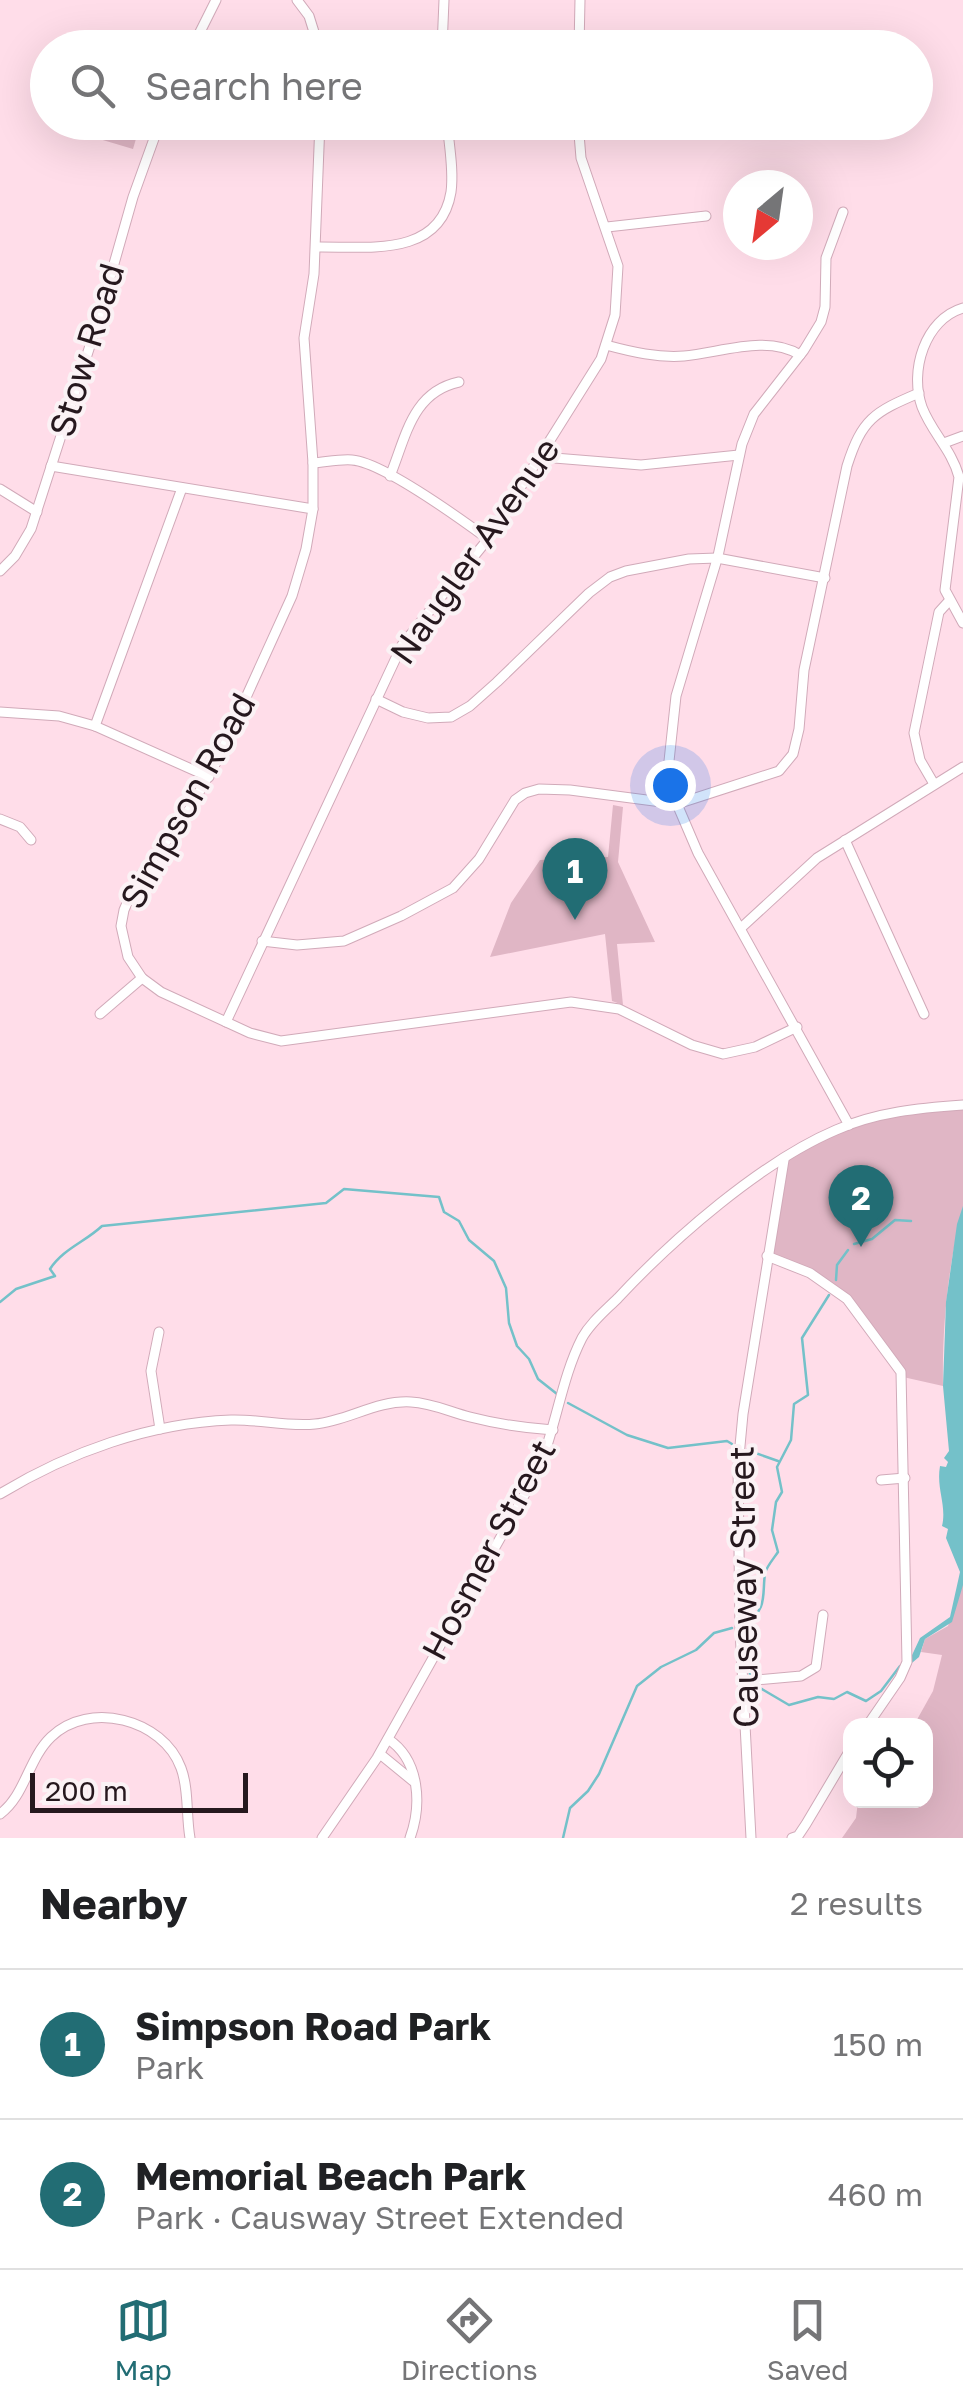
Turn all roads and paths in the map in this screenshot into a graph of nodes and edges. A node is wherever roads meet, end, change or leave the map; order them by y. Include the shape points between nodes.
1 (216, 0) edge
2 (297, 0) edge
3 (444, 0) edge
4 (580, 0) edge
5 (201, 30) edge
6 (314, 30) edge
7 (443, 30) edge
8 (579, 30) edge
9 (154, 140) edge
10 (319, 140) edge
11 (448, 140) edge
12 (580, 140) edge
13 (844, 212) dead end
14 (706, 216) dead end
15 (606, 228) junction
16 (316, 247) junction
17 (963, 308) edge
18 (606, 345) junction
19 (800, 354) junction
20 (459, 382) dead end
21 (919, 393) junction
22 (963, 436) edge
23 (944, 443) junction
24 (739, 455) junction
25 (542, 456) junction
26 (313, 463) junction
27 (51, 466) junction
28 (390, 476) junction
29 (182, 488) junction
30 (0, 489) edge
31 (313, 509) junction
32 (37, 512) junction
33 (959, 516) edge
34 (488, 539) junction
35 (717, 558) junction
36 (0, 571) edge
37 (824, 578) junction
38 (950, 602) junction
39 (963, 623) edge
40 (376, 699) junction
41 (0, 712) edge
42 (95, 726) junction
43 (963, 766) edge
44 (209, 777) junction
45 (934, 784) junction
46 (677, 804) junction
47 (0, 818) edge
48 (31, 840) dead end
49 (845, 840) junction
50 (742, 927) junction
51 (262, 942) junction
52 (142, 978) junction
53 (100, 1014) dead end
54 (924, 1014) dead end
55 (226, 1022) junction
56 (796, 1027) junction
57 (963, 1105) edge
58 (849, 1125) junction
59 (784, 1159) junction
60 (768, 1256) junction
61 (159, 1332) dead end
62 (160, 1429) junction
63 (553, 1430) junction
64 (906, 1478) junction
65 (882, 1480) dead end
66 (0, 1494) edge
67 (823, 1615) dead end
68 (744, 1681) junction
69 (872, 1718) edge
70 (388, 1739) junction
71 (380, 1754) junction
72 (843, 1762) edge
73 (414, 1784) junction
74 (0, 1814) edge
75 (190, 1838) edge
76 (322, 1838) edge
77 (410, 1838) edge
78 (751, 1838) edge
79 (792, 1838) edge

1 - 5 street
2 - 6 street
3 - 7 street
4 - 8 street
9 - 27 street, Stow Road
10 - 16 street, Simpson Road
11 - 16 street via 451,193 432,230 394,246
12 - 15 street, Naugler Avenue
13 - 19 street via 826,258 825,306
14 - 15 street
15 - 18 street, Naugler Avenue via 618,266
16 - 26 street, Simpson Road via 304,338
17 - 21 street via 944,316 925,342
18 - 19 street via 653,356 770,345
18 - 25 street, Naugler Avenue
19 - 24 street via 754,414
20 - 28 street via 427,395
21 - 23 street
21 - 37 street via 871,418 858,434
22 - 23 street
23 - 33 street via 955,461
24 - 25 street via 641,465
24 - 35 street
25 - 34 street, Naugler Avenue
26 - 28 street via 351,459
26 - 31 street, Simpson Road
27 - 29 street
27 - 32 street, Stow Road
28 - 34 street
29 - 31 street
29 - 42 street
30 - 32 street
31 - 44 street, Simpson Road via 292,596
32 - 36 street, Stow Road via 24,543
33 - 38 street via 945,574
34 - 40 street, Naugler Avenue via 402,645
35 - 37 street
35 - 40 street via 610,577 451,716 428,718
35 - 46 street via 676,696 669,760
37 - 46 street via 793,754 779,771
38 - 39 street
38 - 45 street via 939,612 914,733
40 - 51 street, Naugler Avenue
41 - 42 street
42 - 44 street
43 - 45 street
44 - 52 street, Simpson Road via 124,910 122,942
45 - 49 street
46 - 50 street
46 - 51 street via 570,790 525,793 453,888 344,940
47 - 48 street via 20,826
49 - 50 street
49 - 54 street
50 - 56 street
51 - 55 street, Naugler Avenue
52 - 53 street
52 - 55 street
55 - 56 street via 265,1038 297,1040 587,1002 723,1054
56 - 58 street
57 - 58 street, Hosmer Street
58 - 59 street, Hosmer Street
59 - 60 street, Causeway Street
59 - 63 street, Hosmer Street via 672,1246 591,1324
60 - 64 street via 848,1299 903,1377
60 - 68 street, Causeway Street via 738,1468
61 - 62 street via 151,1372
62 - 63 street via 230,1420 311,1425 405,1401
62 - 66 street via 58,1463
63 - 70 street, Hosmer Street via 535,1476
64 - 65 street
64 - 69 street via 906,1662
67 - 68 street via 816,1667 802,1676
68 - 78 street, Causeway Street
70 - 71 street, Hosmer Street
70 - 73 street via 405,1754
71 - 73 street
71 - 76 street, Hosmer Street
72 - 79 street
73 - 77 street via 417,1818
74 - 75 street via 51,1736 82,1718 106,1716 141,1726 181,1767

